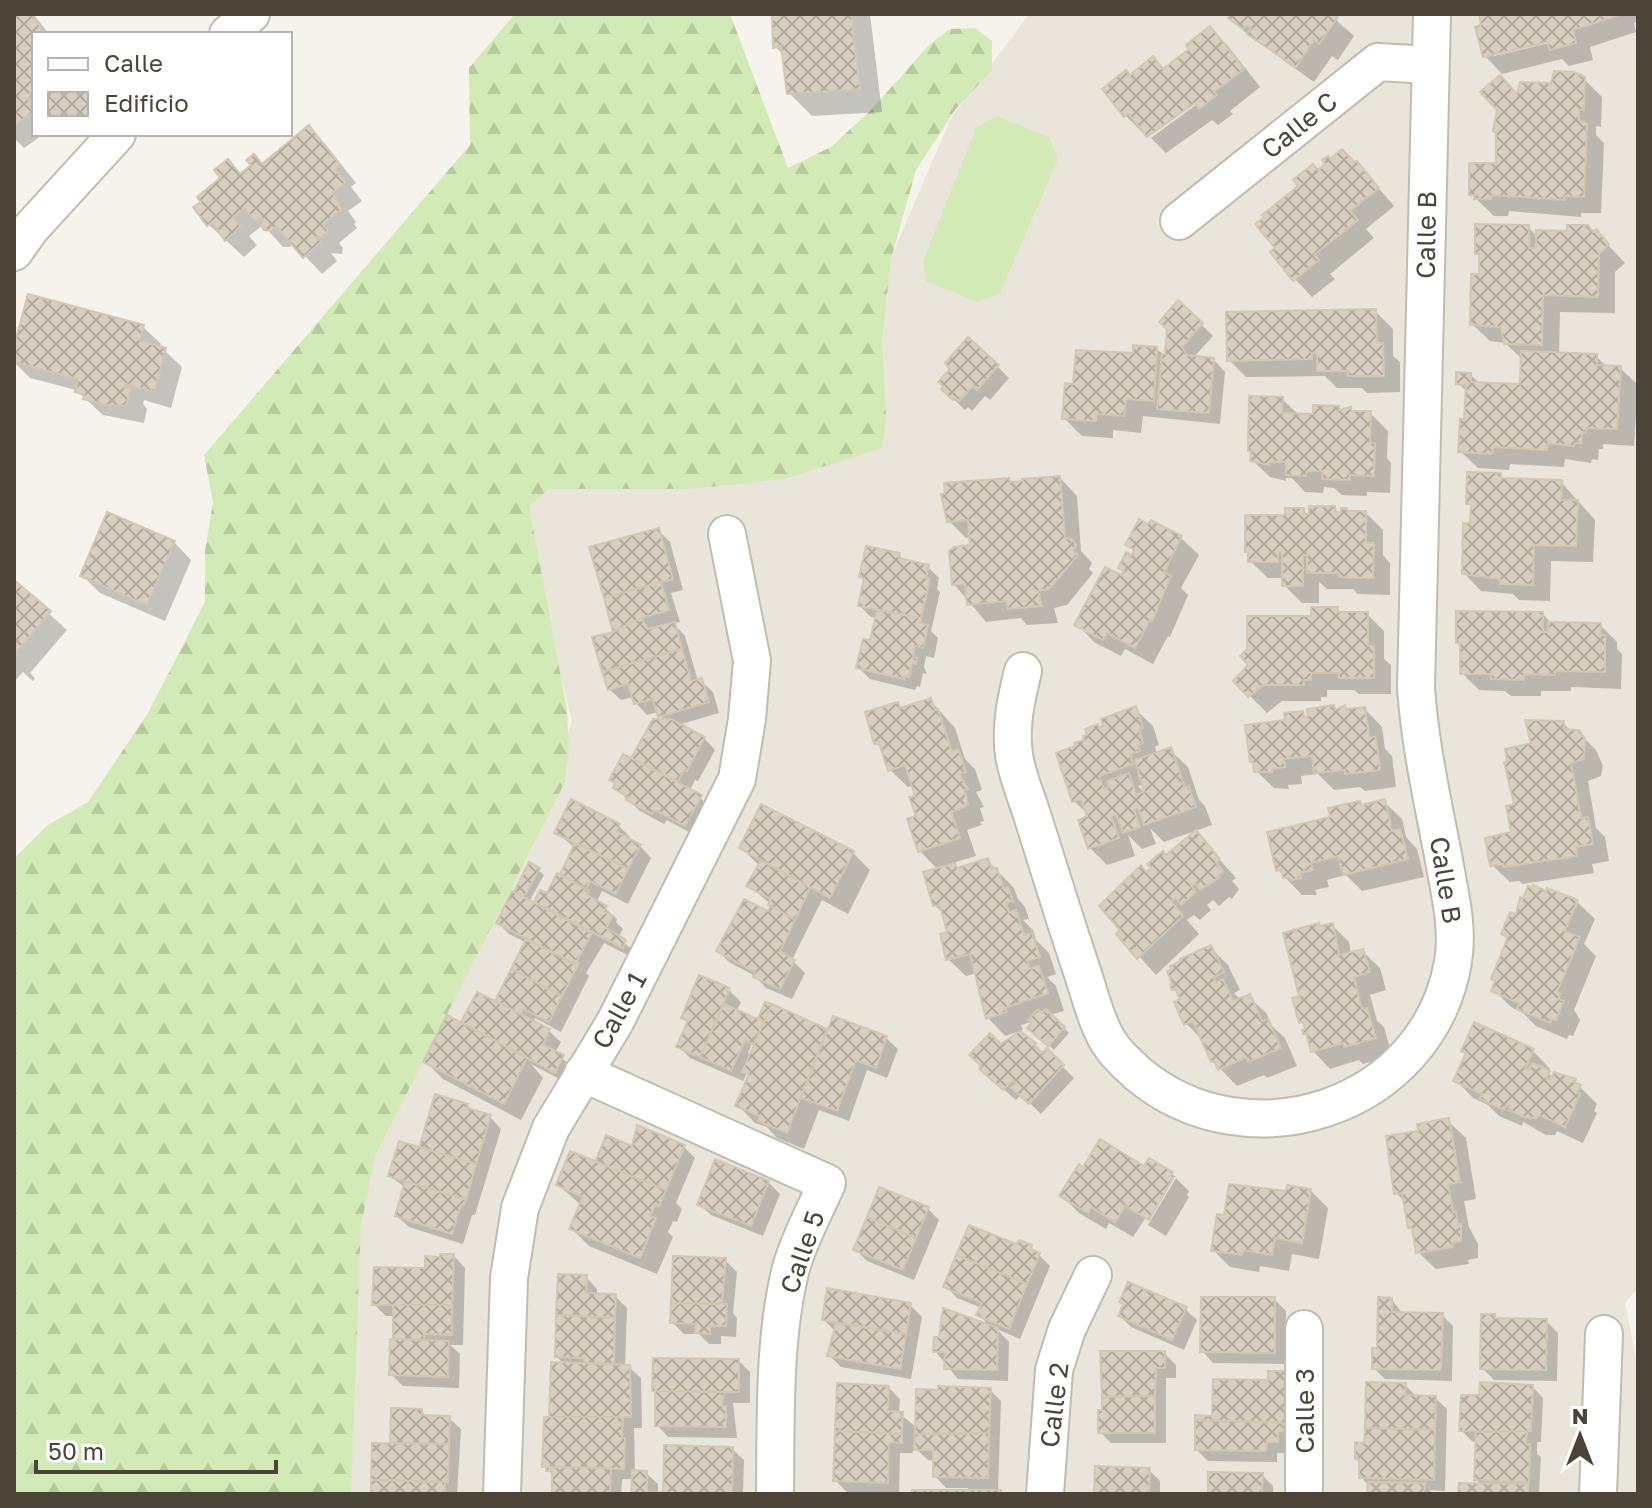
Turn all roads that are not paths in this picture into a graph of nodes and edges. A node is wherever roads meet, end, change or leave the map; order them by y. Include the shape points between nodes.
1 (251, 14) edge
2 (1432, 14) edge
3 (230, 32) edge
4 (1430, 65) junction
5 (115, 136) edge
6 (1179, 221) dead end
7 (14, 252) edge
8 (727, 534) dead end
9 (1023, 671) dead end
10 (583, 1073) junction
11 (1093, 1275) dead end
12 (1304, 1329) dead end
13 (1604, 1334) dead end
14 (502, 1494) edge
15 (775, 1494) edge
16 (1045, 1494) edge
17 (1304, 1494) edge
18 (1598, 1494) edge

1 - 3 street
2 - 4 street, Calle B
4 - 6 street, Calle C via 1378,62
4 - 9 street, Calle B via 1416,688 1456,929 1444,997 1407,1058 1338,1105 1295,1117 1256,1119 1208,1112 1173,1098 1137,1073 1111,1046 1097,1013 1014,756 1012,714
5 - 7 street
8 - 10 street, Calle 1 via 752,661 737,779 615,1022
10 - 14 street, Calle 1 via 551,1128 520,1208 509,1278
10 - 15 street, Calle 5 via 827,1183 792,1265 783,1306
11 - 16 street, Calle 2 via 1054,1370
12 - 17 street, Calle 3
13 - 18 street

